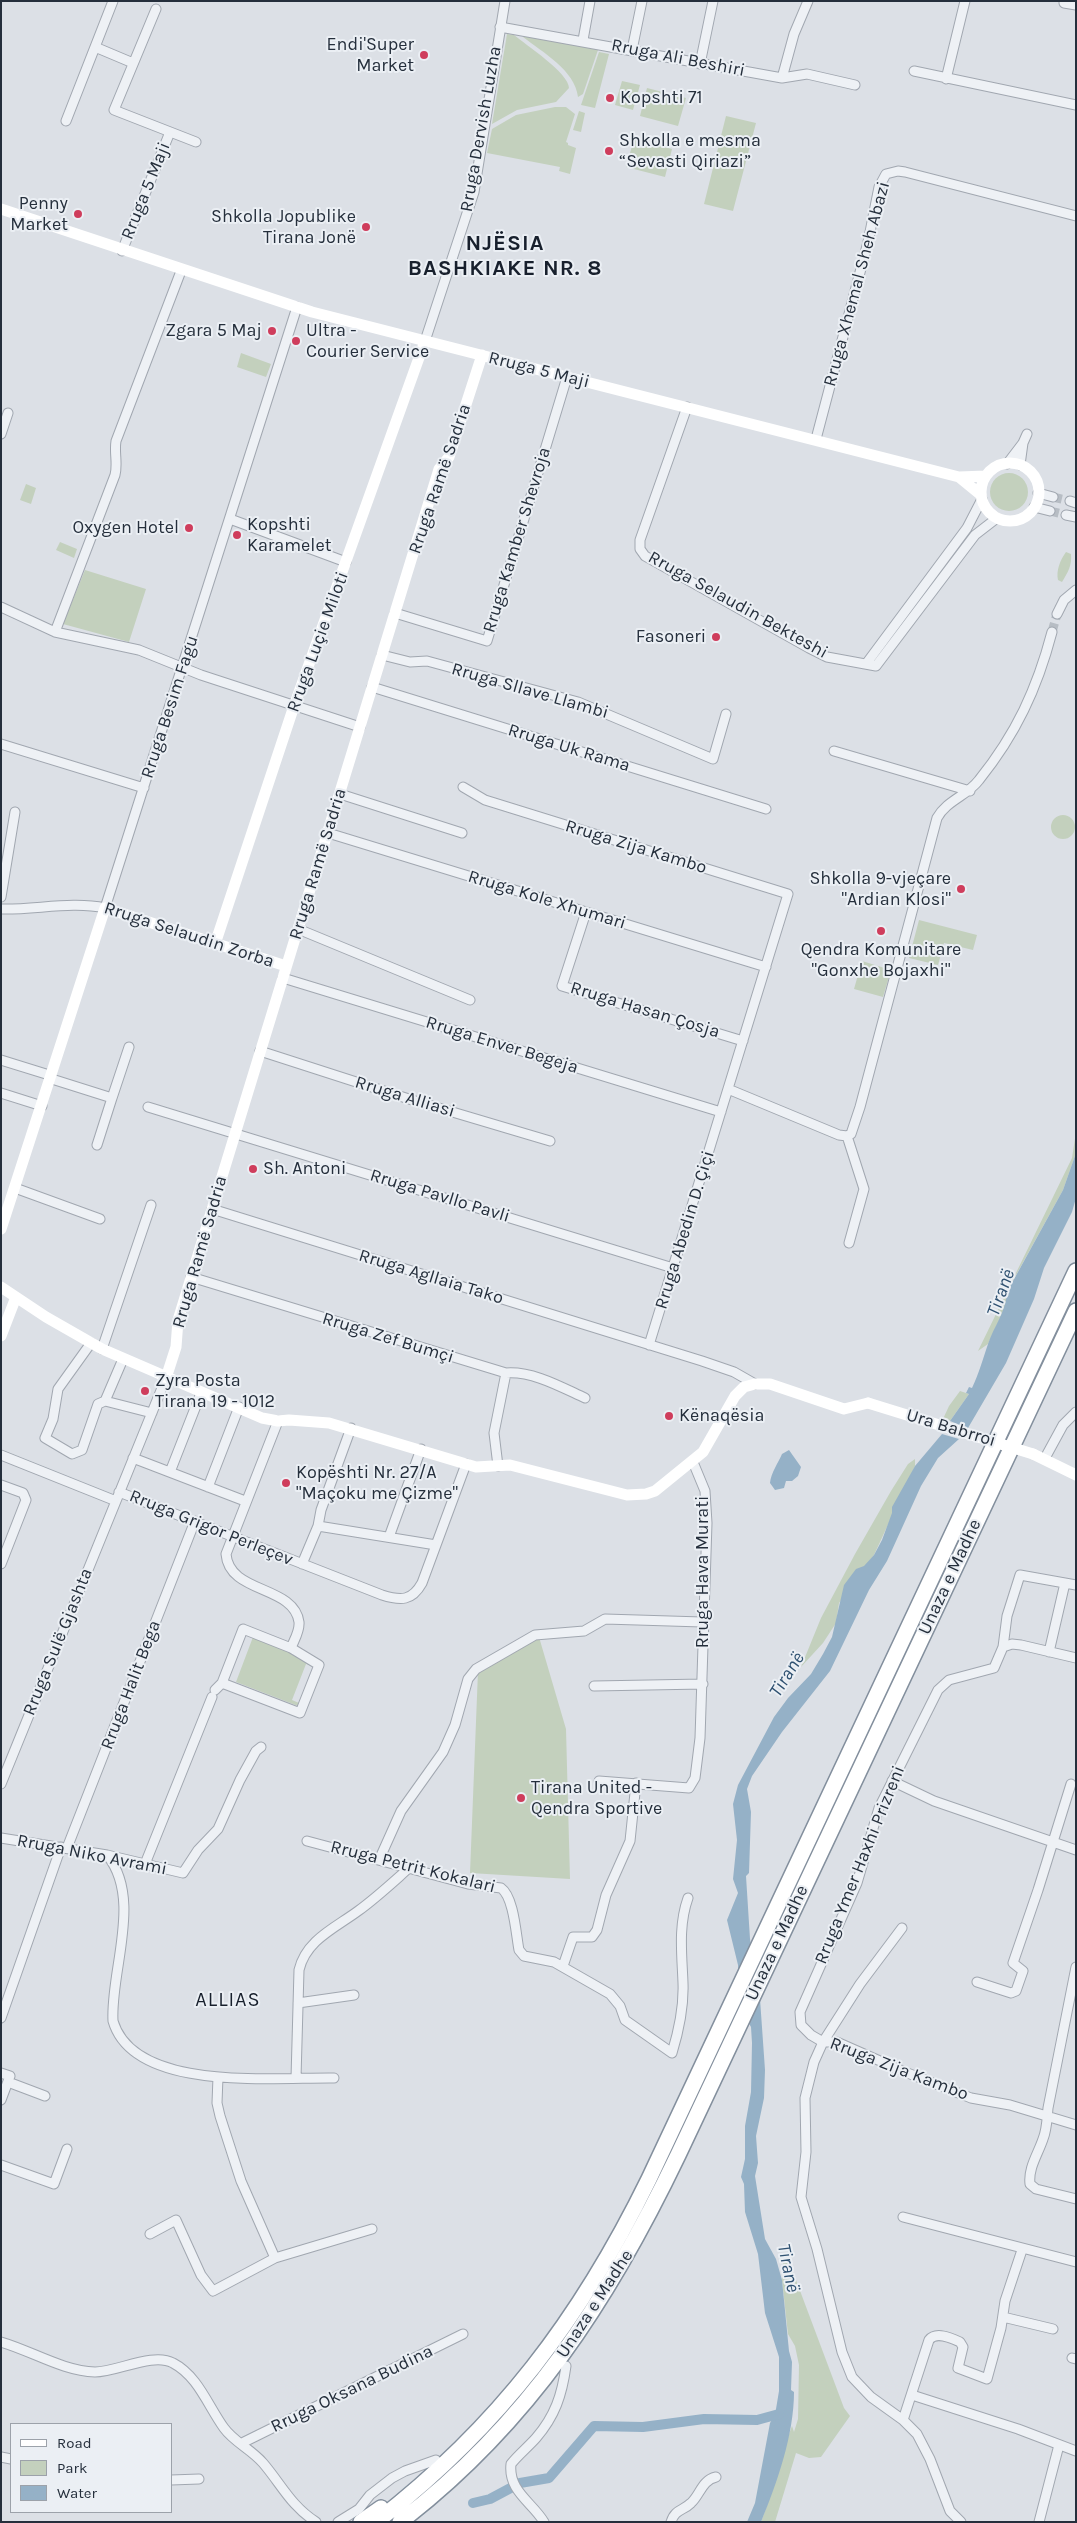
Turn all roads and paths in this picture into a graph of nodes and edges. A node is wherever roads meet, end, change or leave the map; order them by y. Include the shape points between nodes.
1 (113, 1) edge
2 (504, 1) edge
3 (590, 1) edge
4 (642, 1) edge
5 (713, 1) edge
6 (808, 1) edge
7 (965, 1) edge
8 (1064, 3) dead end
9 (1076, 5) edge
10 (156, 9) dead end
11 (500, 26) junction
12 (583, 40) junction
13 (95, 48) junction
14 (632, 50) junction
15 (133, 63) junction
16 (700, 64) junction
17 (914, 71) dead end
18 (782, 78) junction
19 (946, 79) junction
20 (855, 86) dead end
21 (1076, 105) edge
22 (66, 121) dead end
23 (170, 132) junction
24 (196, 142) dead end
25 (1, 210) edge
26 (1076, 216) edge
27 (122, 250) junction
28 (181, 271) junction
29 (297, 308) junction
30 (425, 342) junction
31 (482, 355) junction
32 (566, 376) junction
33 (687, 407) junction
34 (8, 413) dead end
35 (1, 434) edge
36 (1027, 434) dead end
37 (816, 439) junction
38 (1023, 444) junction
39 (1007, 464) junction
40 (1020, 465) junction
41 (986, 476) junction
42 (959, 477) junction
43 (1038, 493) junction
44 (982, 497) junction
45 (1053, 497) tunnel mouth
46 (1034, 507) junction
47 (1050, 511) tunnel mouth
48 (997, 518) junction
49 (230, 519) junction
50 (346, 562) junction
51 (1076, 590) edge
52 (1, 607) edge
53 (395, 613) junction
54 (1057, 614) tunnel mouth
55 (55, 632) junction
56 (1052, 632) tunnel mouth
57 (382, 655) junction
58 (871, 665) junction
59 (182, 667) junction
60 (372, 687) junction
61 (294, 706) junction
62 (726, 714) dead end
63 (360, 727) junction
64 (1, 744) edge
65 (834, 751) dead end
66 (463, 787) dead end
67 (144, 788) junction
68 (970, 790) junction
69 (340, 794) junction
70 (766, 809) dead end
71 (15, 812) dead end
72 (328, 833) junction
73 (462, 833) dead end
74 (788, 894) joint
75 (1, 897) edge
76 (105, 908) junction
77 (1, 909) edge
78 (586, 912) junction
79 (298, 929) junction
80 (215, 944) junction
81 (286, 966) junction
82 (766, 967) junction
83 (283, 978) junction
84 (470, 1000) dead end
85 (743, 1041) junction
86 (129, 1047) dead end
87 (260, 1051) junction
88 (1, 1060) edge
89 (51, 1077) junction
90 (728, 1088) junction
91 (1, 1093) edge
92 (112, 1098) junction
93 (42, 1106) junction
94 (148, 1107) dead end
95 (721, 1112) junction
96 (235, 1132) junction
97 (847, 1136) junction
98 (550, 1141) dead end
99 (98, 1145) dead end
100 (14, 1188) junction
101 (151, 1205) dead end
102 (212, 1209) junction
103 (100, 1219) dead end
104 (1, 1230) edge
105 (849, 1243) dead end
106 (673, 1268) junction
107 (1076, 1271) edge
108 (191, 1277) junction
109 (1, 1287) edge
110 (16, 1297) junction
111 (1076, 1311) edge
112 (1, 1336) edge
113 (91, 1343) junction
114 (649, 1345) junction
115 (102, 1349) junction
116 (122, 1359) junction
117 (506, 1373) junction
118 (166, 1378) junction
119 (754, 1384) junction
120 (202, 1393) junction
121 (585, 1398) dead end
122 (105, 1401) junction
123 (239, 1407) junction
124 (1076, 1412) edge
125 (152, 1413) junction
126 (278, 1422) junction
127 (351, 1428) junction
128 (421, 1449) junction
129 (1, 1455) edge
130 (134, 1458) junction
131 (1045, 1458) junction
132 (693, 1462) junction
133 (466, 1464) junction
134 (498, 1466) junction
135 (170, 1472) junction
136 (1076, 1475) edge
137 (1, 1485) edge
138 (208, 1487) junction
139 (117, 1496) junction
140 (245, 1501) junction
141 (195, 1521) junction
142 (318, 1526) junction
143 (231, 1536) junction
144 (388, 1537) junction
145 (436, 1545) junction
146 (1, 1564) edge
147 (302, 1564) junction
148 (1065, 1583) junction
149 (1076, 1585) edge
150 (702, 1622) junction
151 (291, 1648) junction
152 (1004, 1648) junction
153 (1050, 1652) junction
154 (1076, 1658) edge
155 (703, 1684) junction
156 (594, 1686) dead end
157 (217, 1690) junction
158 (261, 1747) dead end
159 (599, 1781) dead end
160 (892, 1781) junction
161 (636, 1783) junction
162 (1, 1784) edge
163 (1071, 1784) dead end
164 (1, 1838) edge
165 (306, 1841) dead end
166 (1053, 1842) junction
167 (64, 1848) junction
168 (1076, 1850) edge
169 (107, 1855) junction
170 (379, 1860) junction
171 (145, 1864) junction
172 (409, 1868) junction
173 (688, 1898) dead end
174 (902, 1928) dead end
175 (563, 1966) junction
176 (1076, 1967) edge
177 (977, 1982) dead end
178 (354, 1994) dead end
179 (298, 2003) junction
180 (1, 2018) edge
181 (823, 2042) junction
182 (1, 2073) edge
183 (218, 2077) junction
184 (296, 2078) junction
185 (334, 2078) dead end
186 (8, 2082) junction
187 (45, 2096) dead end
188 (1, 2100) edge
189 (1048, 2116) junction
190 (1076, 2125) edge
191 (67, 2149) dead end
192 (1, 2165) edge
193 (1076, 2199) edge
194 (903, 2217) dead end
195 (372, 2229) dead end
196 (150, 2234) dead end
197 (1022, 2250) junction
198 (275, 2258) junction
199 (1076, 2262) edge
200 (595, 2280) junction
201 (611, 2285) junction
202 (1003, 2317) junction
203 (1053, 2329) dead end
204 (463, 2334) dead end
205 (1, 2342) edge
206 (566, 2366) dead end
207 (912, 2395) junction
208 (903, 2420) junction
209 (242, 2443) junction
210 (1059, 2446) junction
211 (1076, 2451) edge
212 (436, 2460) junction
213 (716, 2476) dead end
214 (172, 2480) edge
215 (199, 2480) dead end
216 (316, 2522) edge
217 (338, 2522) edge
218 (362, 2522) edge
219 (376, 2522) edge
220 (400, 2522) edge
221 (413, 2522) edge
222 (544, 2522) edge
223 (671, 2522) edge
224 (961, 2522) edge
225 (1039, 2522) edge

1 - 13 street
2 - 11 street, Rruga Dervish Luzha
3 - 12 street
4 - 14 street
5 - 16 street
6 - 18 street via 794,34
7 - 19 street
8 - 9 street
10 - 15 street, Rruga 5 Maji
11 - 12 street, Rruga Ali Beshiri
11 - 30 street, Rruga Dervish Luzha via 474,192
12 - 14 street, Rruga Ali Beshiri
13 - 15 street
13 - 22 street
14 - 16 street, Rruga Ali Beshiri
15 - 23 street, Rruga 5 Maji via 114,110
16 - 18 street, Rruga Ali Beshiri
17 - 19 street
18 - 20 street, Rruga Ali Beshiri via 807,74
19 - 21 street
23 - 24 street, Rruga 5 Maji
23 - 27 street, Rruga 5 Maji
25 - 27 main road, Rruga 5 Maji
26 - 37 street, Rruga Xhemal Sheh Abazi via 905,172 886,174 879,188
27 - 28 main road, Rruga 5 Maji
28 - 29 main road, Rruga 5 Maji
28 - 55 street via 116,441 118,466
29 - 30 main road, Rruga 5 Maji
29 - 49 street, Rruga Besim Fagu
30 - 31 main road, Rruga 5 Maji
30 - 50 main road, Rruga Luçie Miloti
31 - 32 main road, Rruga 5 Maji
31 - 53 main road, Rruga Ramë Sadria via 449,457 440,468
32 - 33 main road, Rruga 5 Maji
32 - 53 street, Rruga Kamber Shevroja via 487,641
33 - 37 main road, Rruga 5 Maji
33 - 58 street, Rruga Selaudin Bekteshi via 640,540 640,549 645,556 809,648 827,657
34 - 35 street
36 - 38 street
37 - 42 main road, Rruga 5 Maji
38 - 39 street
38 - 40 street
39 - 40 main road
39 - 41 main road, Rruga 5 Maji via 994,468
40 - 43 main road via 1034,476
41 - 42 main road, Rruga 5 Maji
41 - 44 main road
42 - 44 main road, Rruga 5 Maji
43 - 45 street
43 - 46 main road
44 - 48 main road, Rruga 5 Maji via 985,507
44 - 58 street via 967,528
46 - 47 street
46 - 48 main road via 1029,514 1014,520
48 - 58 street via 975,535
49 - 50 street
49 - 59 street, Rruga Besim Fagu
50 - 61 main road, Rruga Luçie Miloti
51 - 54 street via 1064,600
52 - 55 street
53 - 57 main road, Rruga Ramë Sadria
55 - 59 street via 139,650
56 - 68 street via 1026,710
57 - 60 main road, Rruga Ramë Sadria
57 - 62 street, Rruga Sllave Llambi via 410,662 427,661 578,702 713,759
59 - 61 street
59 - 67 street, Rruga Besim Fagu
60 - 63 main road, Rruga Ramë Sadria
60 - 70 street, Rruga Uk Rama
61 - 63 street
61 - 80 main road, Rruga Luçie Miloti
63 - 69 main road, Rruga Ramë Sadria
64 - 67 street
65 - 68 street
66 - 74 street, Rruga Zija Kambo via 485,800
67 - 76 street, Rruga Besim Fagu
68 - 97 street via 952,801 937,818 854,1128
69 - 72 main road, Rruga Ramë Sadria
69 - 73 street
71 - 75 street
72 - 78 street, Rruga Kole Xhumari
72 - 79 main road, Rruga Ramë Sadria
74 - 82 street, Rruga Abedin D. Çiçi
76 - 77 street, Rruga Selaudin Zorba via 83,905
76 - 80 main road, Rruga Selaudin Zorba
76 - 89 main road, Rruga Besim Fagu
78 - 82 street, Rruga Kole Xhumari
78 - 85 street, Rruga Hasan Çosja via 562,986
79 - 81 main road, Rruga Ramë Sadria
79 - 84 street
80 - 81 main road, Rruga Selaudin Zorba
81 - 83 main road, Rruga Ramë Sadria
82 - 85 street, Rruga Abedin D. Çiçi
83 - 87 main road, Rruga Ramë Sadria
83 - 95 street, Rruga Enver Begeja
85 - 90 street, Rruga Abedin D. Çiçi
86 - 92 street
87 - 96 main road, Rruga Ramë Sadria
87 - 98 street, Rruga Alliasi
88 - 89 street
89 - 92 street
89 - 93 main road, Rruga Besim Fagu
90 - 95 street, Rruga Abedin D. Çiçi
90 - 97 street
91 - 93 street
92 - 99 street
93 - 100 main road, Rruga Besim Fagu
94 - 96 street, Rruga Pavllo Pavli
95 - 106 street, Rruga Abedin D. Çiçi
96 - 102 main road, Rruga Ramë Sadria
96 - 106 street, Rruga Pavllo Pavli
97 - 105 street via 864,1189
100 - 103 street
100 - 104 main road, Rruga Besim Fagu
101 - 115 street
102 - 108 main road, Rruga Ramë Sadria
102 - 114 street, Rruga Agllaia Tako
106 - 114 street, Rruga Abedin D. Çiçi
107 - 200 highway, Unaza e Madhe via 646,2187
108 - 117 street, Rruga Zef Bumçi
108 - 118 main road, Rruga Ramë Sadria
109 - 110 main road
110 - 112 main road
110 - 113 main road
111 - 201 highway, Unaza e Madhe via 665,2183
113 - 115 main road
113 - 122 street via 58,1389 53,1419 45,1438 72,1454 78,1453 82,1450 98,1404
114 - 119 street via 734,1372
115 - 116 main road
116 - 118 main road
116 - 122 street
117 - 121 street, Rruga Zef Bumçi via 533,1377
117 - 134 street via 494,1433
118 - 120 main road
118 - 125 street, Rruga Sulë Gjashta
119 - 131 main road, Ura Babrroi, bridge via 770,1384 844,1409 868,1403
119 - 132 main road via 744,1387 735,1396 708,1445
120 - 123 main road
120 - 135 street
122 - 125 street
123 - 126 main road
123 - 138 street
124 - 131 street via 1063,1425
125 - 130 street, Rruga Sulë Gjashta
126 - 127 main road via 311,1421
126 - 140 street
127 - 128 main road
127 - 142 street, Rruga Grigor Perleçev
128 - 133 main road
128 - 144 street
129 - 139 street
130 - 135 street
130 - 139 street, Rruga Sulë Gjashta
131 - 136 main road
132 - 134 main road via 654,1491 637,1496 518,1467
132 - 150 street, Rruga Hava Murati via 702,1479 706,1500
133 - 134 main road via 482,1468
133 - 145 street, Rruga Grigor Perleçev
135 - 138 street
137 - 146 street via 26,1496
138 - 140 street
139 - 141 street, Rruga Grigor Perleçev
139 - 162 street, Rruga Sulë Gjashta
140 - 143 street
141 - 143 street, Rruga Grigor Perleçev
141 - 167 street, Rruga Halit Bega
142 - 144 street
142 - 147 street, Rruga Grigor Perleçev
143 - 147 street, Rruga Grigor Perleçev
143 - 151 street via 226,1554 230,1570 246,1582 283,1600 296,1614 298,1631
144 - 145 street
145 - 147 street, Rruga Grigor Perleçev via 422,1583 414,1596 407,1599 391,1598
148 - 149 street
148 - 152 street via 1020,1575 1007,1616
148 - 153 street
150 - 155 street, Rruga Hava Murati
150 - 170 street via 605,1619 584,1631 535,1635 476,1669 468,1679 455,1725 443,1752 401,1811
151 - 157 street via 243,1629
151 - 157 street via 319,1665 300,1713
152 - 153 street via 1021,1644
152 - 160 street, Rruga Ymer Haxhi Prizreni via 994,1668 949,1680 941,1686
153 - 154 street
155 - 156 street
155 - 161 street, Rruga Hava Murati via 693,1784 689,1788
157 - 171 street
158 - 171 street, Rruga Niko Avrami via 240,1780 218,1829 198,1850 183,1874
159 - 161 street, Rruga Hava Murati
160 - 166 street via 925,1798
160 - 181 street, Rruga Ymer Haxhi Prizreni via 874,1820 857,1883 800,2012 801,2025
161 - 175 street via 630,1841 606,1895 597,1930 592,1937 573,1937
163 - 166 street
164 - 167 street, Rruga Niko Avrami
165 - 170 street, Rruga Petrit Kokalari
166 - 168 street
166 - 177 street via 1013,1963 1023,1971 1016,1991 1011,1994
167 - 169 street, Rruga Niko Avrami
167 - 180 street, Rruga Halit Bega
169 - 171 street, Rruga Niko Avrami
169 - 183 street via 118,1875 123,1922 113,2013 116,2030 124,2043 146,2060
170 - 172 street, Rruga Petrit Kokalari
172 - 175 street, Rruga Petrit Kokalari via 505,1890 519,1950 524,1956
172 - 179 street via 308,1949 299,1970
173 - 175 street, Rruga Petrit Kokalari via 681,1937 682,2014 672,2053 625,2020 620,2006 610,1994
174 - 181 street, Rruga Zija Kambo via 860,1984
176 - 189 street
178 - 179 street
179 - 184 street
181 - 189 street, Rruga Zija Kambo via 837,2042 971,2098 990,2099
181 - 208 street via 806,2086 806,2152 801,2197 849,2371 871,2398
182 - 186 street via 10,2076
183 - 184 street
183 - 198 street via 220,2116 242,2181
184 - 185 street
186 - 187 street
186 - 188 street
189 - 190 street, Rruga Zija Kambo
189 - 193 street via 1043,2139 1031,2167 1030,2184 1036,2189
191 - 192 street via 54,2184
194 - 197 street
195 - 198 street
196 - 198 street via 176,2220 201,2275 213,2291
197 - 199 street
197 - 202 street
200 - 212 highway via 580,2292 498,2398
200 - 219 highway, Unaza e Madhe via 560,2333 511,2396 447,2462
201 - 220 highway, Unaza e Madhe via 560,2360 516,2413 467,2464
201 - 221 highway via 588,2333 524,2415 475,2467
202 - 203 street
202 - 207 street via 987,2379 958,2368 960,2342 934,2336 929,2340
204 - 209 street, Rruga Oksana Budina
205 - 209 street via 72,2368 93,2372 152,2360 171,2361 190,2377 224,2428
206 - 222 street via 556,2408 539,2434 511,2464 513,2484
207 - 208 street
207 - 210 street via 1018,2429
208 - 224 street via 922,2443 950,2510
209 - 216 street via 263,2463 293,2502
210 - 211 street
210 - 225 street
212 - 217 street via 392,2478 359,2509
212 - 218 highway
213 - 223 street via 707,2481 690,2505 677,2510
214 - 215 street

